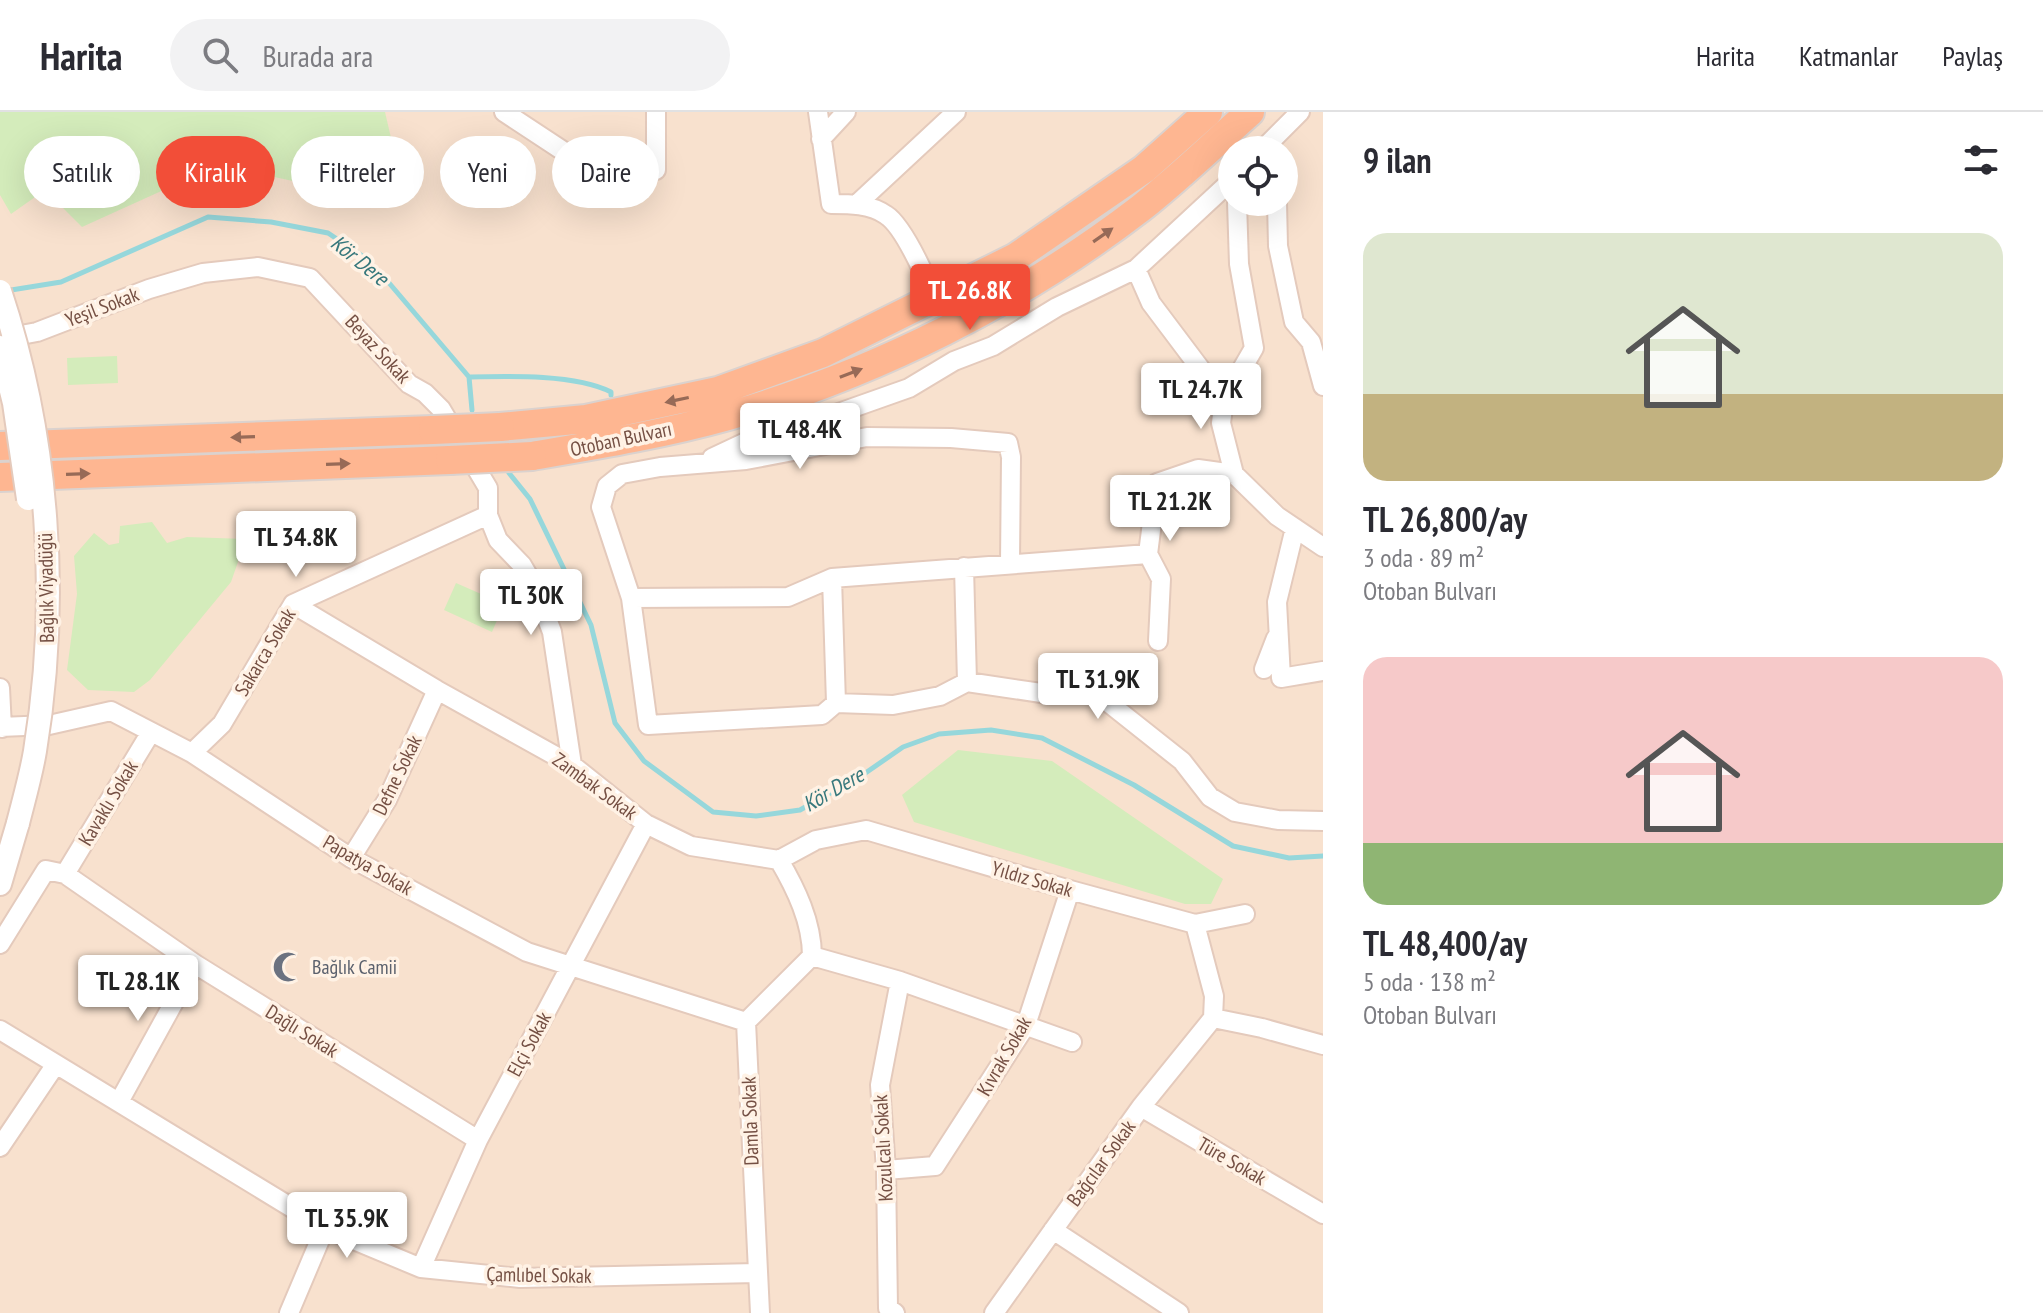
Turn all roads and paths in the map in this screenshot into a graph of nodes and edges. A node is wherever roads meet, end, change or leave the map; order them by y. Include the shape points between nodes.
1 (504, 112) edge
2 (656, 112) edge
3 (818, 112) edge
4 (846, 112) edge
5 (956, 112) edge
6 (1208, 112) edge
7 (1250, 112) edge
8 (1300, 112) edge
9 (1283, 136) edge
10 (821, 139) junction
11 (1218, 193) edge
12 (857, 204) junction
13 (1237, 216) edge
14 (1277, 216) edge
15 (1136, 269) junction
16 (203, 273) joint
17 (929, 285) dead end
18 (0, 291) edge
19 (1317, 338) edge
20 (0, 339) edge
21 (0, 347) edge
22 (1323, 386) edge
23 (1224, 400) junction
24 (0, 446) edge
25 (699, 464) junction
26 (1234, 474) junction
27 (0, 477) edge
28 (488, 515) junction
29 (1295, 528) junction
30 (1323, 547) edge
31 (1148, 554) junction
32 (1010, 563) junction
33 (964, 567) junction
34 (832, 578) junction
35 (631, 598) junction
36 (293, 604) junction
37 (1278, 631) junction
38 (1158, 641) dead end
39 (1264, 669) dead end
40 (1323, 671) edge
41 (967, 682) junction
42 (0, 688) edge
43 (437, 690) junction
44 (836, 703) junction
45 (1, 728) edge
46 (151, 732) junction
47 (192, 753) junction
48 (572, 765) junction
49 (13, 818) junction
50 (1323, 821) edge
51 (646, 824) junction
52 (0, 847) edge
53 (351, 858) junction
54 (779, 860) junction
55 (56, 872) junction
56 (0, 884) edge
57 (1070, 890) junction
58 (1245, 914) dead end
59 (1195, 924) junction
60 (0, 944) edge
61 (812, 956) junction
62 (195, 964) junction
63 (571, 966) junction
64 (900, 981) junction
65 (1213, 1018) junction
66 (746, 1022) junction
67 (1026, 1025) junction
68 (0, 1030) edge
69 (1072, 1042) dead end
70 (1323, 1045) edge
71 (56, 1064) junction
72 (119, 1102) junction
73 (1141, 1107) junction
74 (478, 1140) junction
75 (0, 1147) edge
76 (886, 1170) junction
77 (1323, 1214) edge
78 (325, 1228) junction
79 (1053, 1230) junction
80 (421, 1268) junction
81 (757, 1273) junction
82 (289, 1313) edge
83 (760, 1313) edge
84 (895, 1313) edge
85 (994, 1313) edge
86 (1179, 1313) edge

1 - 2 street via 592,170 656,170
3 - 10 street
4 - 10 street
5 - 12 street
6 -> 24 highway, Otoban Bulvarı, bridge via 1144,169 1016,257 823,353 718,391 586,419 500,427
27 -> 7 highway, Otoban Bulvarı, bridge via 532,456 727,416 855,373 1060,265 1142,207
8 - 9 street
10 - 12 street via 831,204
11 - 15 street
12 - 17 street via 888,215 917,256
13 - 23 street via 1239,264 1254,348
14 - 19 street via 1294,322
15 - 23 street via 1151,303
15 - 25 street via 909,388 746,442
16 - 20 street, Yeşil Sokak via 37,332
16 - 28 street, Beyaz Sokak via 258,267 310,278 409,384 441,409 488,488
18 - 49 street, Bağlık Viyadüğü, bridge via 37,439 48,553 46,655 34,753
19 - 22 street
21 - 49 street, Bağlık Viyadüğü, bridge via 21,448 32,552 32,637
23 - 26 street via 1221,423
25 - 32 street via 867,437 1008,443
25 - 35 street via 622,474 607,486 601,507
26 - 29 street
26 - 31 street via 1198,469 1157,483
28 - 36 street, Sakarca Sokak
28 - 48 street, Beyaz Sokak via 498,540 536,589 552,632
29 - 30 street
29 - 37 street via 1277,602
31 - 32 street
31 - 38 street via 1161,579
32 - 33 street
33 - 34 street
33 - 41 street
34 - 35 street via 788,597
34 - 44 street
35 - 44 street via 648,725 822,715
36 - 43 street, Zambak Sokak
36 - 47 street, Sakarca Sokak via 222,724
37 - 39 street
37 - 40 street via 1281,678
41 - 44 street via 940,696 893,705
41 - 50 street via 1100,696 1182,761 1210,797 1235,812
42 - 45 street
43 - 48 street, Zambak Sokak
43 - 53 street, Defne Sokak via 387,800
45 - 46 street, Papatya Sokak via 49,725 111,711
46 - 47 street, Papatya Sokak
46 - 55 street, Kavaklı Sokak
47 - 53 street, Papatya Sokak
48 - 51 street, Zambak Sokak
49 - 52 street, Bağlık Viyadüğü
49 - 56 street, Bağlık Viyadüğü
51 - 54 street, Zambak Sokak via 691,846
51 - 63 street, Elçi Sokak
53 - 63 street, Papatya Sokak via 527,952
54 - 57 street, Yıldız Sokak via 816,840 866,830
54 - 61 street via 812,935
55 - 60 street, Kavaklı Sokak
55 - 62 street, Dağlı Sokak
57 - 59 street, Yıldız Sokak
57 - 67 street, Kıvrak Sokak
58 - 59 street
59 - 65 street via 1214,996
61 - 64 street
61 - 66 street
62 - 72 street
62 - 74 street, Dağlı Sokak
63 - 66 street, Papatya Sokak
63 - 74 street, Elçi Sokak
64 - 67 street
64 - 76 street, Kozulcalı Sokak via 880,1085
65 - 70 street
65 - 73 street, Bağcılar Sokak
66 - 81 street, Damla Sokak
67 - 69 street
67 - 76 street, Kıvrak Sokak via 935,1166
68 - 71 street, Çamlıbel Sokak
71 - 72 street, Çamlıbel Sokak
71 - 75 street
72 - 78 street, Çamlıbel Sokak
73 - 77 street, Türe Sokak
73 - 79 street, Bağcılar Sokak
74 - 80 street, Elçi Sokak
76 - 84 street, Kozulcalı Sokak via 888,1308
78 - 80 street, Çamlıbel Sokak
78 - 82 street
79 - 85 street, Bağcılar Sokak
79 - 86 street
80 - 81 street, Çamlıbel Sokak via 520,1278
81 - 83 street, Damla Sokak

